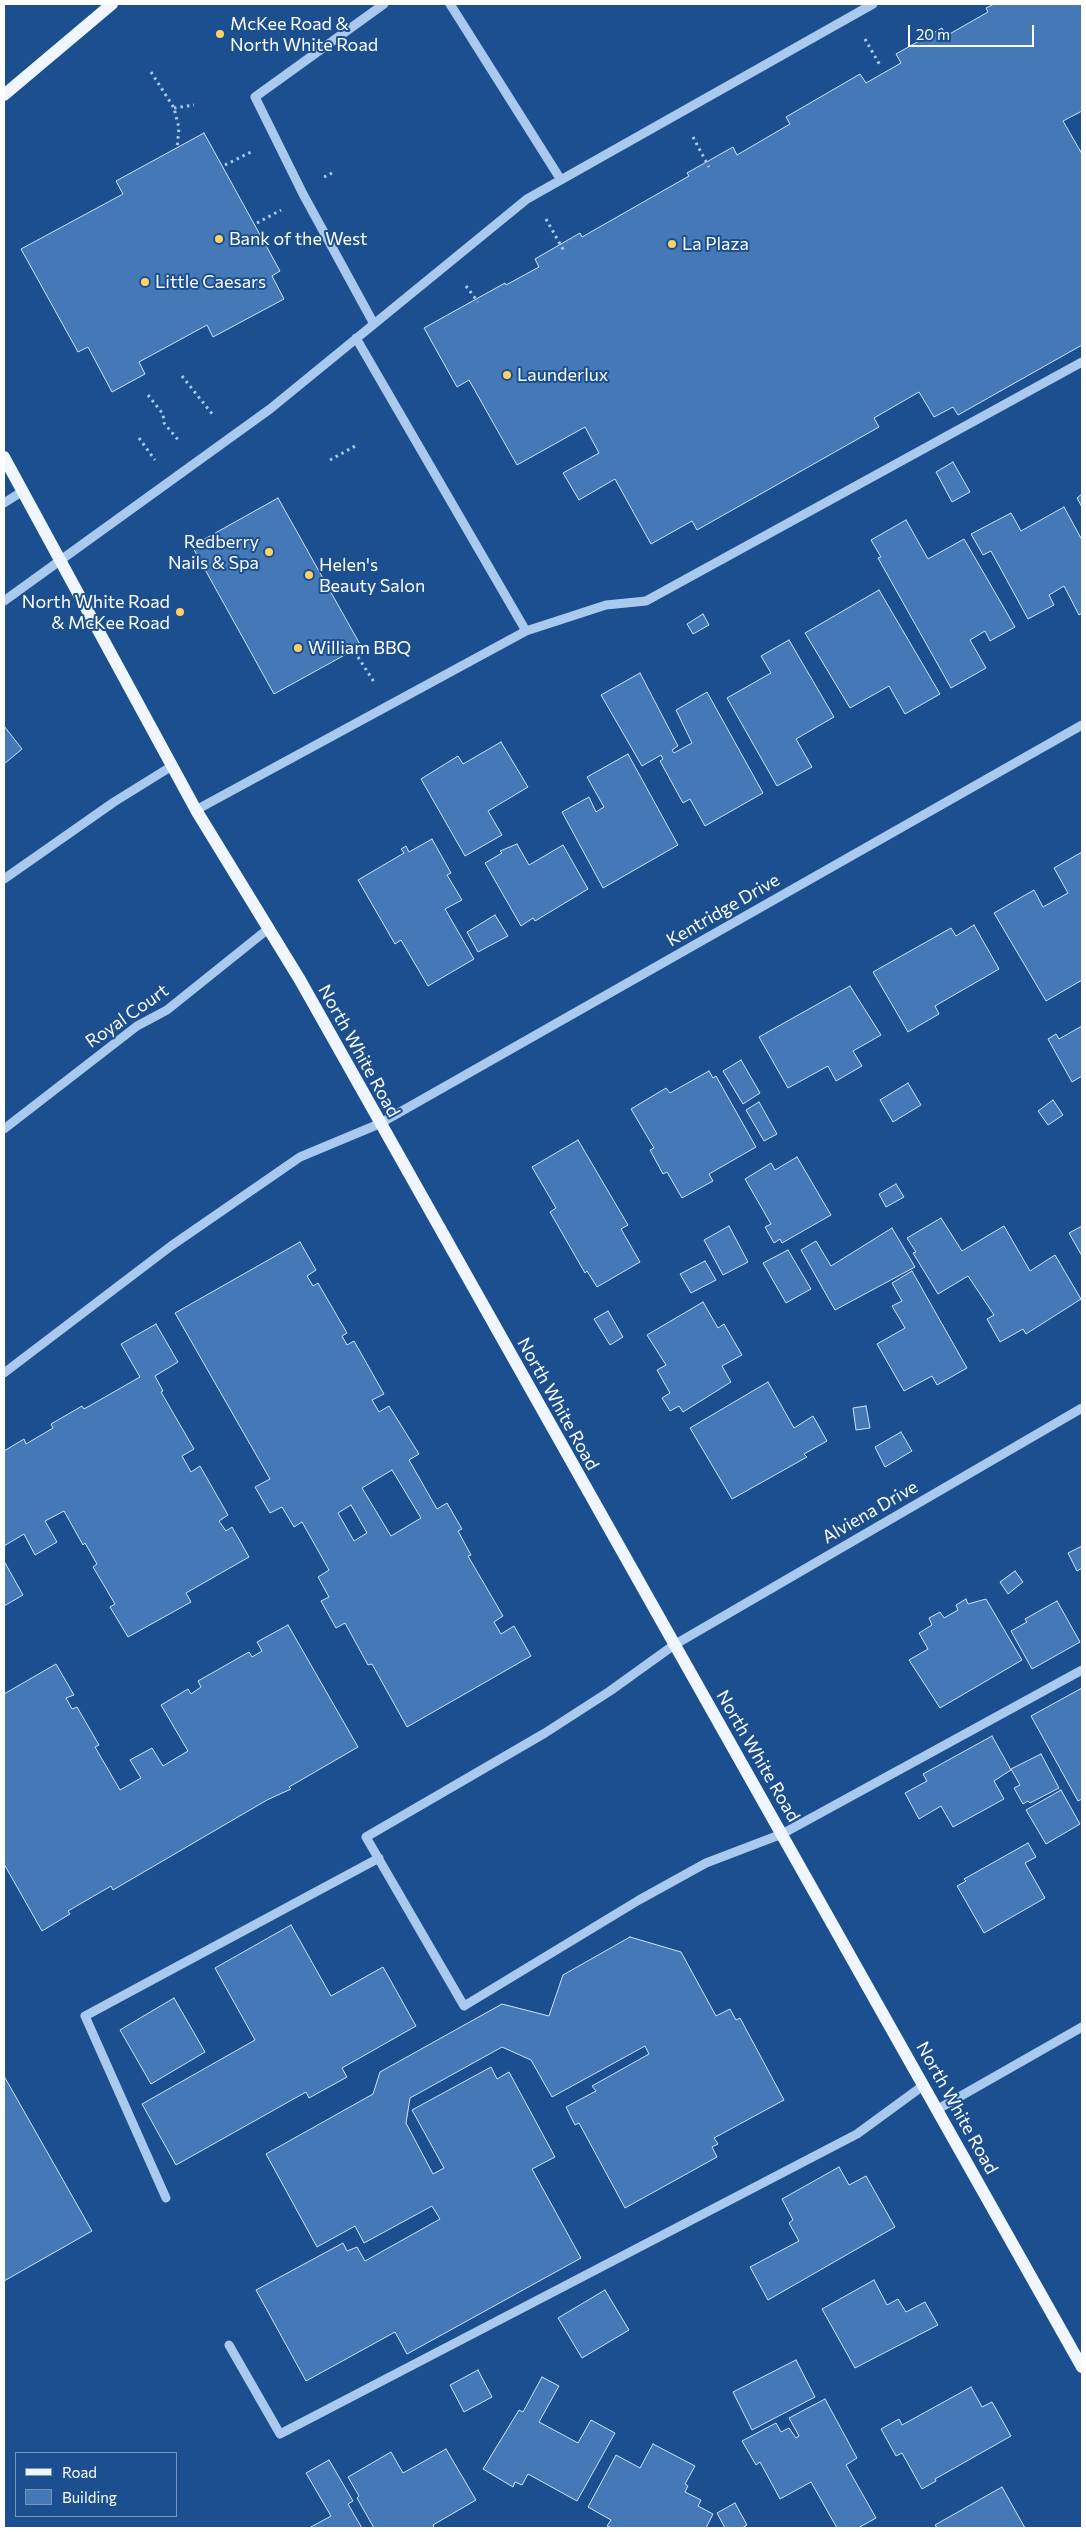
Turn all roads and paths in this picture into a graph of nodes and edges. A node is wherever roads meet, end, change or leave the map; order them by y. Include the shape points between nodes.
1 (112, 4) edge
2 (384, 4) edge
3 (450, 4) edge
4 (873, 4) edge
5 (152, 72) dead end
6 (4, 95) edge
7 (194, 105) dead end
8 (174, 108) junction
9 (680, 112) junction
10 (177, 148) dead end
11 (709, 167) dead end
12 (561, 180) junction
13 (533, 196) junction
14 (288, 207) dead end
15 (257, 223) dead end
16 (564, 252) dead end
17 (466, 286) dead end
18 (478, 302) dead end
19 (374, 324) junction
20 (356, 338) junction
21 (1082, 362) edge
22 (182, 376) dead end
23 (148, 395) dead end
24 (163, 414) dead end
25 (213, 416) dead end
26 (357, 445) dead end
27 (4, 457) edge
28 (330, 460) dead end
29 (22, 491) junction
30 (4, 504) edge
31 (62, 561) junction
32 (4, 601) edge
33 (526, 632) junction
34 (1082, 725) edge
35 (172, 766) junction
36 (196, 810) junction
37 (4, 879) edge
38 (268, 929) junction
39 (379, 1124) junction
40 (4, 1129) edge
41 (4, 1373) edge
42 (1082, 1408) edge
43 (674, 1644) junction
44 (1082, 1670) edge
45 (782, 1834) junction
46 (379, 1858) junction
47 (1082, 2027) edge
48 (924, 2085) junction
49 (938, 2109) junction
50 (166, 2198) dead end
51 (229, 2345) dead end
52 (1082, 2367) edge

1 - 6 main road
2 - 19 street via 255,97 303,194
3 - 12 street
4 - 9 street
5 - 8 path
7 - 8 path
8 - 10 path via 179,128
9 - 11 path
9 - 12 street
12 - 13 street
13 - 16 path
13 - 19 street
14 - 15 path
17 - 18 path
19 - 20 street
20 - 31 street via 270,409
20 - 33 street
21 - 33 street via 646,601 606,605
22 - 25 path
23 - 24 path
26 - 28 path
27 - 29 main road, North White Road
29 - 30 street
29 - 31 main road, North White Road
31 - 32 street
31 - 35 main road, North White Road
33 - 36 street
34 - 39 street, Kentridge Drive
35 - 36 main road, North White Road
35 - 37 street
36 - 38 main road, North White Road
38 - 39 main road, North White Road via 300,980
38 - 40 street, Royal Court via 167,1010 137,1026
39 - 41 street, Kentridge Drive via 300,1157 171,1246
39 - 43 main road, North White Road
42 - 43 street, Alviena Drive
43 - 45 main road, North White Road
43 - 46 street, Alviena Drive via 545,1733 366,1837
44 - 45 street
45 - 46 street via 706,1863 464,2006
45 - 48 main road, North White Road
46 - 50 street via 85,2016
47 - 49 street
48 - 49 main road, North White Road
48 - 51 street via 857,2134 280,2434
49 - 52 main road, North White Road

